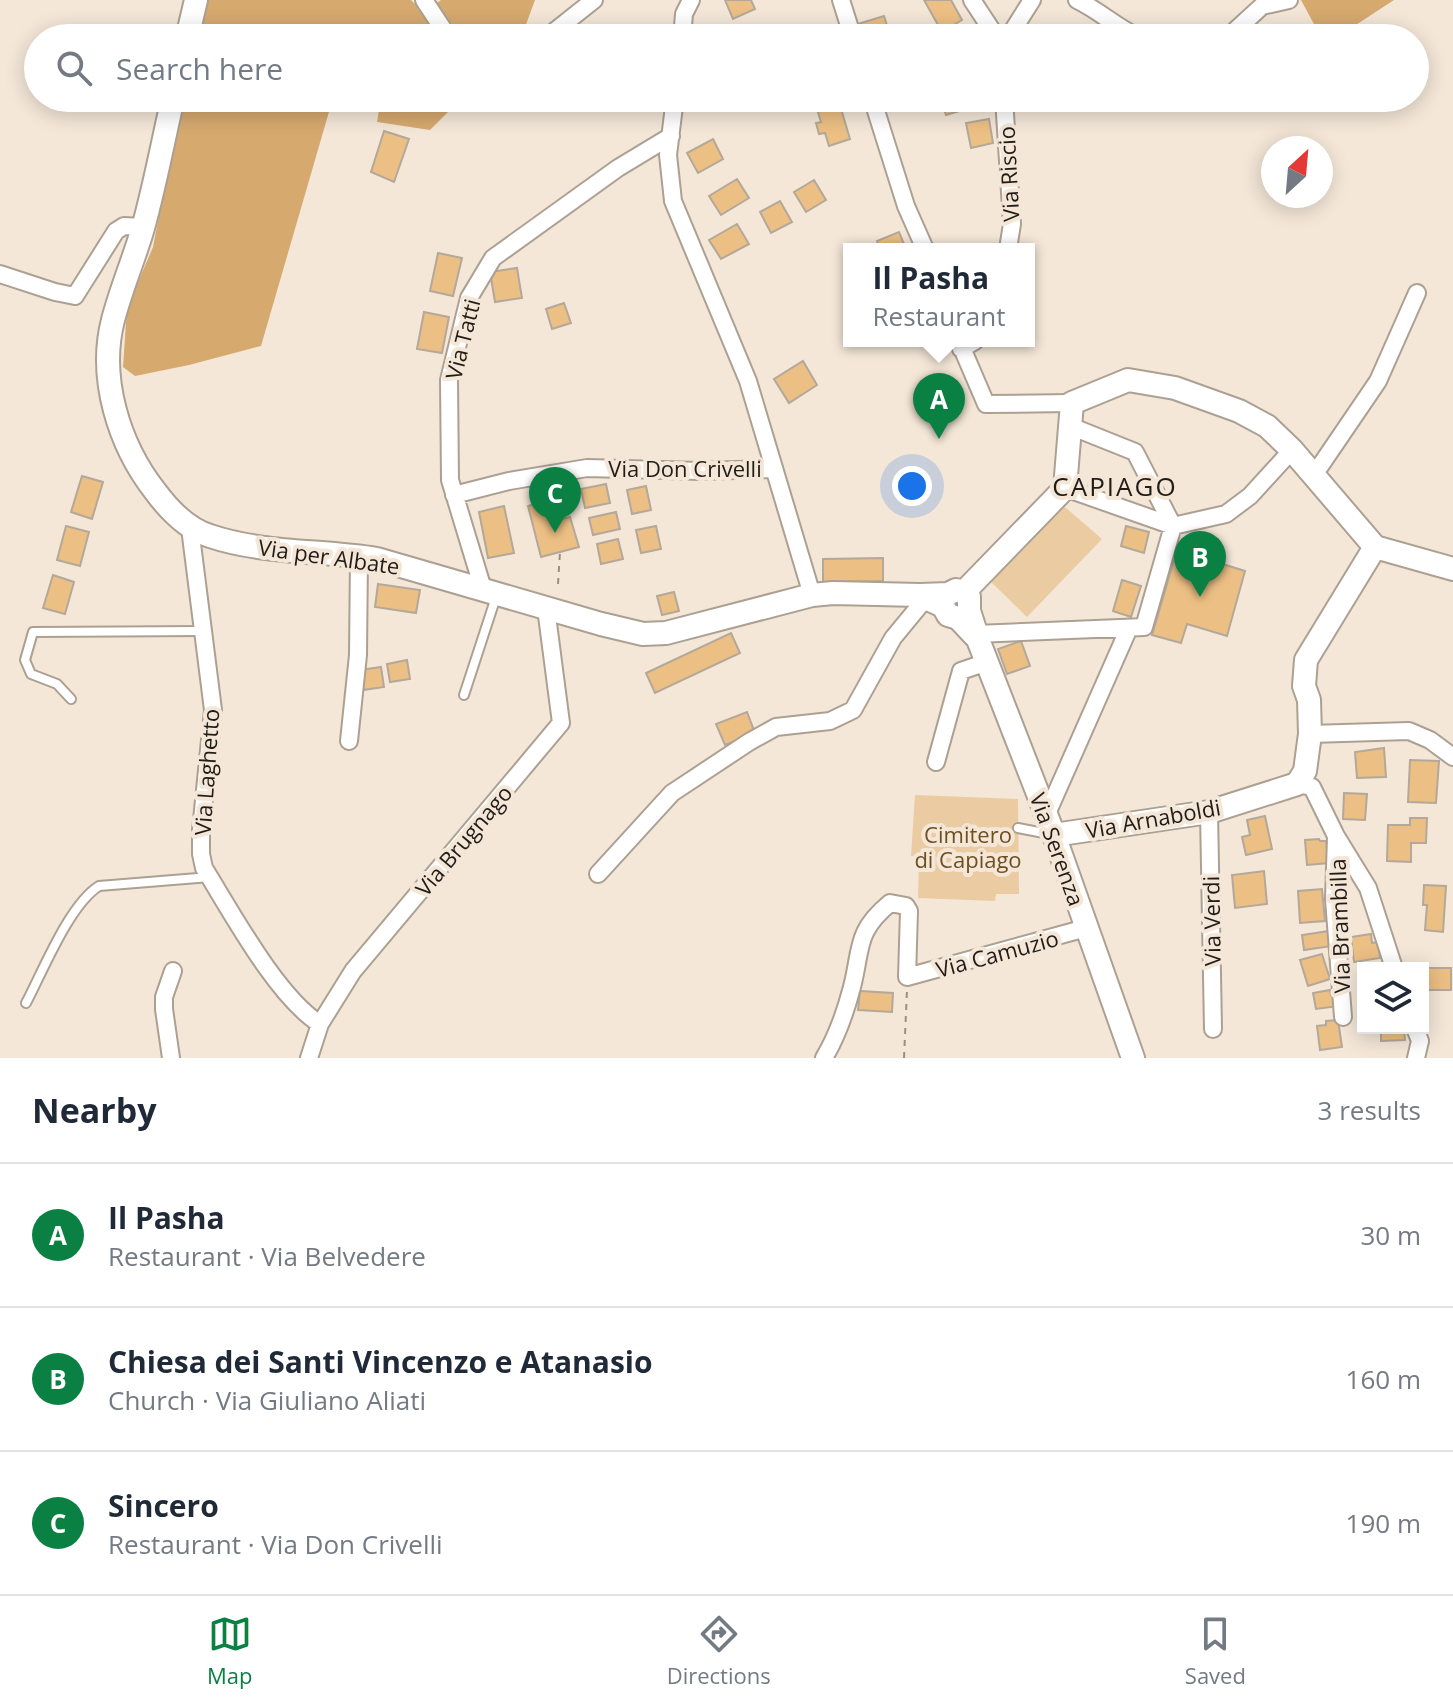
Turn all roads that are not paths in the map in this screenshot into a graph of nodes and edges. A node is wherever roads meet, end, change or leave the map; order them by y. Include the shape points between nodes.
1 (196, 0) edge
2 (424, 0) edge
3 (594, 0) edge
4 (691, 0) edge
5 (841, 0) edge
6 (972, 0) edge
7 (1025, 0) edge
8 (1032, 0) edge
9 (1077, 0) edge
10 (1289, 0) edge
11 (190, 24) edge
12 (440, 24) edge
13 (564, 24) edge
14 (683, 24) edge
15 (849, 24) edge
16 (988, 24) edge
17 (1016, 24) edge
18 (1017, 24) edge
19 (1114, 24) edge
20 (1242, 24) edge
21 (170, 112) edge
22 (674, 112) edge
23 (876, 112) edge
24 (1005, 112) edge
25 (671, 136) junction
26 (143, 227) junction
27 (922, 243) edge
28 (1009, 243) edge
29 (0, 274) edge
30 (1417, 293) dead end
31 (966, 347) edge
32 (1071, 414) junction
33 (1292, 450) junction
34 (774, 469) junction
35 (1314, 475) junction
36 (1065, 488) junction
37 (454, 495) junction
38 (1173, 526) junction
39 (190, 528) junction
40 (1375, 547) junction
41 (359, 556) junction
42 (1453, 569) edge
43 (490, 591) junction
44 (812, 595) junction
45 (947, 602) junction
46 (546, 608) junction
47 (1136, 627) junction
48 (203, 631) junction
49 (981, 646) junction
50 (464, 695) dead end
51 (71, 699) dead end
52 (1310, 734) junction
53 (349, 741) dead end
54 (1453, 757) edge
55 (936, 762) dead end
56 (1297, 784) junction
57 (1209, 812) junction
58 (1050, 826) junction
59 (1018, 828) dead end
60 (1336, 836) junction
61 (598, 874) dead end
62 (210, 877) junction
63 (1086, 928) junction
64 (1392, 962) edge
65 (173, 971) dead end
66 (26, 1003) dead end
67 (1343, 1017) dead end
68 (320, 1024) junction
69 (1213, 1029) dead end
70 (1417, 1034) edge
71 (171, 1058) edge
72 (309, 1058) edge
73 (824, 1058) edge
74 (1133, 1058) edge
75 (1416, 1058) edge

1 - 11 street
2 - 12 street
3 - 13 street
4 - 14 street
5 - 15 street
6 - 16 street
7 - 17 street
8 - 18 street
9 - 19 street
10 - 20 street via 1262,6
21 - 26 street, Via per Albate
22 - 25 street
23 - 27 street
24 - 28 street, Via Riscio
25 - 34 street via 673,201 748,381
25 - 37 street, Via Tatti via 493,258 469,298 449,380
26 - 29 street via 116,231 75,296
26 - 39 street, Via per Albate via 112,323 109,367 114,407 142,475
30 - 35 street via 1378,381
31 - 32 street via 986,404
32 - 33 street via 1128,380 1175,388 1239,411 1267,426
32 - 36 street
32 - 38 street via 1135,452
33 - 35 street
33 - 38 street via 1226,514
34 - 37 street, Via Don Crivelli via 587,468
34 - 44 street
35 - 40 street
36 - 38 street
36 - 45 street
37 - 43 street, Via Tatti
38 - 47 street
39 - 41 street, Via per Albate via 246,545
39 - 48 street, Via Laghetto
40 - 42 street
40 - 52 street via 1306,660
41 - 43 street, Via per Albate
41 - 53 street via 358,655
43 - 46 street, Via per Albate
43 - 50 lane
44 - 45 street, Via per Albate
44 - 46 street, Via per Albate via 666,633 630,632
45 - 49 street, Via Serenza
45 - 61 street via 893,638 853,710 830,721 776,727 749,742 672,793
46 - 68 street, Via Brugnago via 561,723 353,971
47 - 49 street
47 - 58 street
48 - 51 lane via 33,632 25,660 31,674 57,684
48 - 62 street, Via Laghetto via 213,710 201,854
49 - 55 street via 961,671
49 - 58 street, Via Serenza
52 - 54 street via 1409,731
52 - 56 street via 1305,771
56 - 57 street, Via Arnaboldi
56 - 60 street via 1312,787
57 - 58 street, Via Arnaboldi
57 - 69 street, Via Verdi
58 - 59 lane
58 - 63 street, Via Serenza
60 - 64 street via 1368,888
60 - 67 street, Via Brambilla via 1334,899
62 - 66 lane via 99,886 87,893
62 - 68 street, Via Laghetto via 284,991
63 - 73 street, Via Camuzio via 907,977 909,911 890,903 867,927 852,987
63 - 74 street, Via Serenza
65 - 71 street via 164,997
68 - 72 street, Via Brugnago
70 - 75 street

